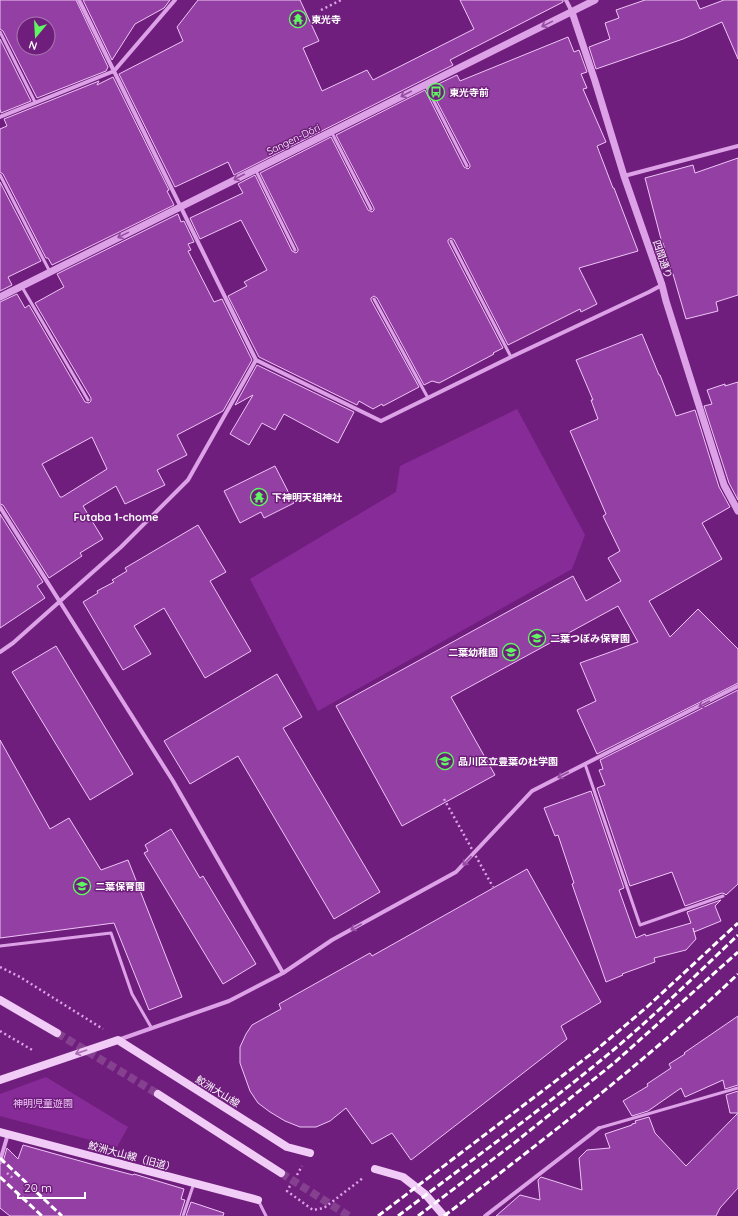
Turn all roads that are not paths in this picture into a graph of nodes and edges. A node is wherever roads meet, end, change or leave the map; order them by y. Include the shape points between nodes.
1 (79, 0) edge
2 (175, 0) edge
3 (566, 0) edge
4 (595, 0) edge
5 (572, 12) junction
6 (0, 32) edge
7 (114, 71) junction
8 (426, 84) junction
9 (35, 102) junction
10 (0, 117) edge
11 (331, 132) junction
12 (738, 146) edge
13 (467, 166) dead end
14 (255, 169) junction
15 (0, 175) edge
16 (624, 176) junction
17 (180, 207) junction
18 (371, 209) dead end
19 (451, 241) dead end
20 (295, 250) dead end
21 (50, 272) junction
22 (662, 285) junction
23 (21, 286) junction
24 (0, 297) edge
25 (374, 299) dead end
26 (511, 357) junction
27 (256, 360) junction
28 (428, 398) junction
29 (88, 400) dead end
30 (0, 507) edge
31 (738, 511) edge
32 (60, 602) junction
33 (0, 652) edge
34 (738, 686) edge
35 (586, 764) junction
36 (723, 896) dead end
37 (0, 946) edge
38 (283, 973) junction
39 (0, 1000) edge
40 (152, 1027) junction
41 (57, 1033) tunnel mouth
42 (118, 1040) junction
43 (0, 1080) edge
44 (738, 1088) edge
45 (158, 1094) tunnel mouth
46 (599, 1128) joint
47 (4, 1133) edge
48 (310, 1153) road end
49 (0, 1161) edge
50 (374, 1169) road end
51 (281, 1173) tunnel mouth
52 (194, 1183) junction
53 (258, 1200) joint
54 (183, 1216) edge
55 (266, 1216) edge
56 (444, 1216) edge
57 (485, 1216) edge

1 - 7 street
2 - 7 street
3 - 5 street
4 - 5 street, Sangen-Dōri
5 -> 8 street, Sangen-Dōri
5 - 16 street, 四間通り
6 - 9 lane
7 - 9 street
7 - 17 street
8 -> 11 street, Sangen-Dōri
8 - 13 lane
9 - 10 street
11 - 14 street, Sangen-Dōri
11 - 18 lane
12 - 16 street
14 -> 17 street, Sangen-Dōri
14 - 20 lane
15 - 21 lane
16 - 22 street, 四間通り
17 -> 21 street, Sangen-Dōri
17 - 27 street
19 - 26 lane
21 - 23 street, Sangen-Dōri
22 - 26 street
22 - 31 street, 四間通り via 724,485
23 - 24 street, Sangen-Dōri
23 - 29 lane
25 - 28 lane
26 - 28 street
27 - 28 street via 381,421
27 - 32 street via 188,480
30 - 32 street
32 - 33 street
32 - 38 street via 173,781
34 -> 35 street
35 - 36 lane via 640,925
35 -> 38 street via 532,791 456,872 332,940
37 - 40 lane via 111,934 132,994
38 - 40 street via 229,1001
39 - 41 main road
40 - 42 street
42 -> 43 main road
42 - 48 main road, 鮫洲大山線 via 287,1147
44 - 46 lane
45 - 51 main road
46 - 57 street
47 - 49 street
47 - 52 main road, 鮫洲大山線（旧道）
50 - 56 main road via 403,1177 426,1195
52 - 53 main road, 鮫洲大山線（旧道）
52 - 54 lane
53 - 55 lane

